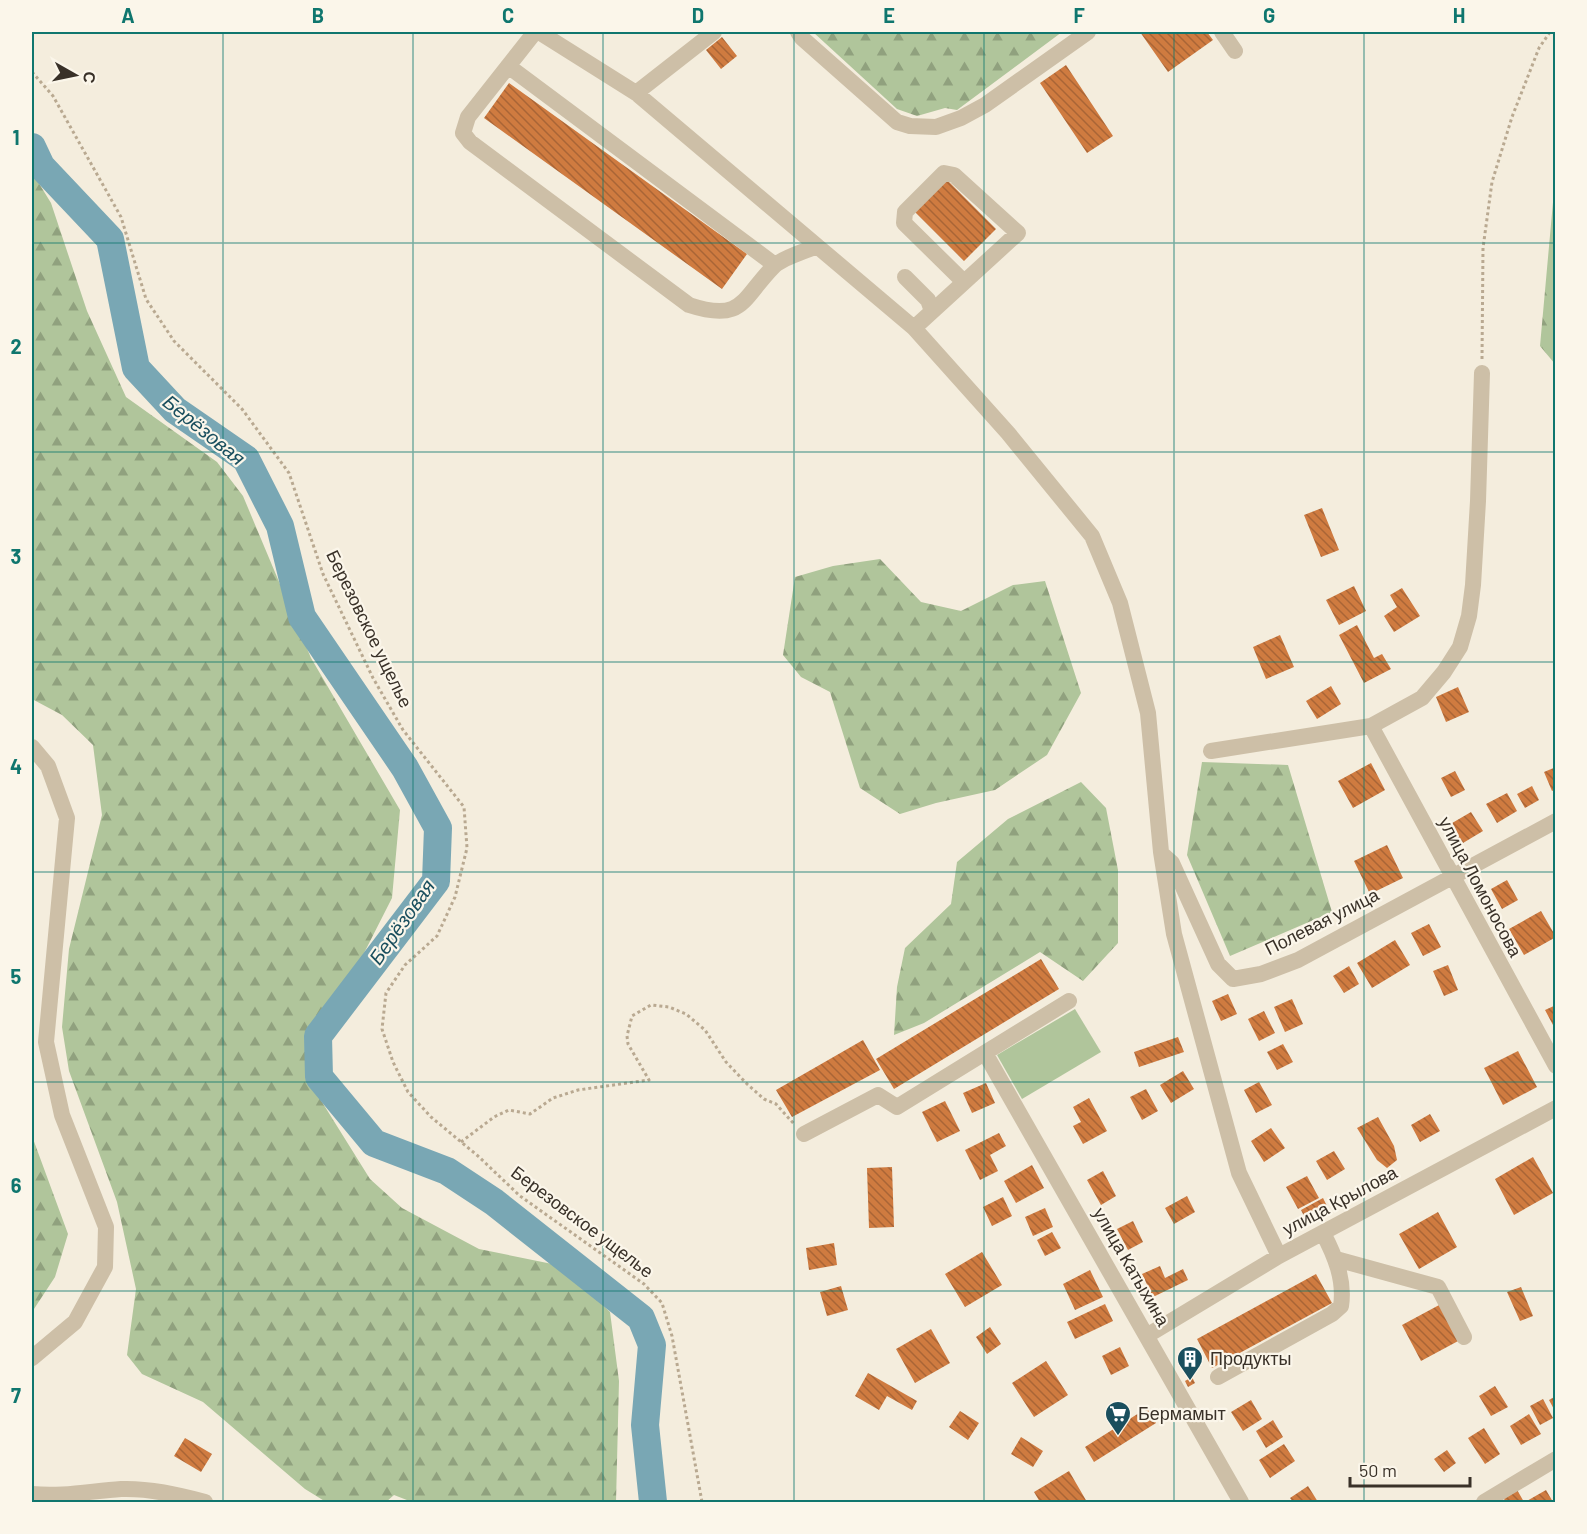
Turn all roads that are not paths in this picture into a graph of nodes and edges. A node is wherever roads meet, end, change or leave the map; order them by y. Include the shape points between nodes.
1 (537, 32) edge
2 (714, 32) edge
3 (798, 32) edge
4 (1088, 32) edge
5 (1222, 32) edge
6 (1235, 51) dead end
7 (508, 66) junction
8 (638, 74) dead end
9 (638, 95) junction
10 (817, 246) junction
11 (776, 265) junction
12 (905, 277) dead end
13 (964, 282) junction
14 (932, 311) junction
15 (914, 328) junction
16 (1482, 373) road end
17 (1371, 726) junction
18 (32, 747) edge
19 (1211, 751) dead end
20 (1556, 821) edge
21 (1161, 852) junction
22 (1452, 877) junction
23 (1069, 1000) dead end
24 (985, 1053) junction
25 (1556, 1066) edge
26 (1556, 1108) edge
27 (804, 1134) road end
28 (1323, 1233) junction
29 (1279, 1257) junction
30 (1336, 1259) junction
31 (1148, 1335) junction
32 (1464, 1336) dead end
33 (32, 1358) edge
34 (1218, 1377) dead end
35 (1556, 1459) edge
36 (32, 1494) edge
37 (51, 1499) edge
38 (1238, 1501) edge
39 (205, 1503) edge
40 (1484, 1503) edge

1 - 7 street
1 - 9 street
2 - 9 street
3 - 4 street via 897,122 927,127 961,118 985,105
5 - 6 street
7 - 11 street
7 - 11 street via 468,117 463,133 479,150 689,305 709,311 729,310 745,302
8 - 9 street
9 - 10 street
10 - 11 street
10 - 15 street
12 - 14 street via 928,300
13 - 13 street via 1018,233 954,175 944,173 905,212 904,223
13 - 14 street
14 - 15 street
15 - 21 street via 1008,433 1092,536 1120,603 1148,713
16 - 17 street via 1473,585 1460,647 1422,698
17 - 19 street
17 - 22 street, улица Ломоносова
18 - 33 street via 48,766 67,818 46,1042 62,1114 106,1227 105,1267 75,1322
20 - 22 street, Полевая улица
21 - 22 street, Полевая улица via 1172,863 1218,964 1233,979 1261,974 1298,960
21 - 29 street via 1174,934 1239,1173
22 - 25 street, улица Ломоносова
23 - 24 street
24 - 27 street via 897,1107 878,1095
24 - 31 street, улица Катыхина
26 - 28 street, улица Крылова
28 - 29 street, улица Крылова
28 - 30 street
29 - 31 street, улица Крылова
30 - 32 street via 1438,1287
30 - 34 street via 1343,1295 1341,1306
31 - 38 street, улица Катыхина
35 - 40 street
36 - 37 street
37 - 39 street via 123,1489 174,1494

